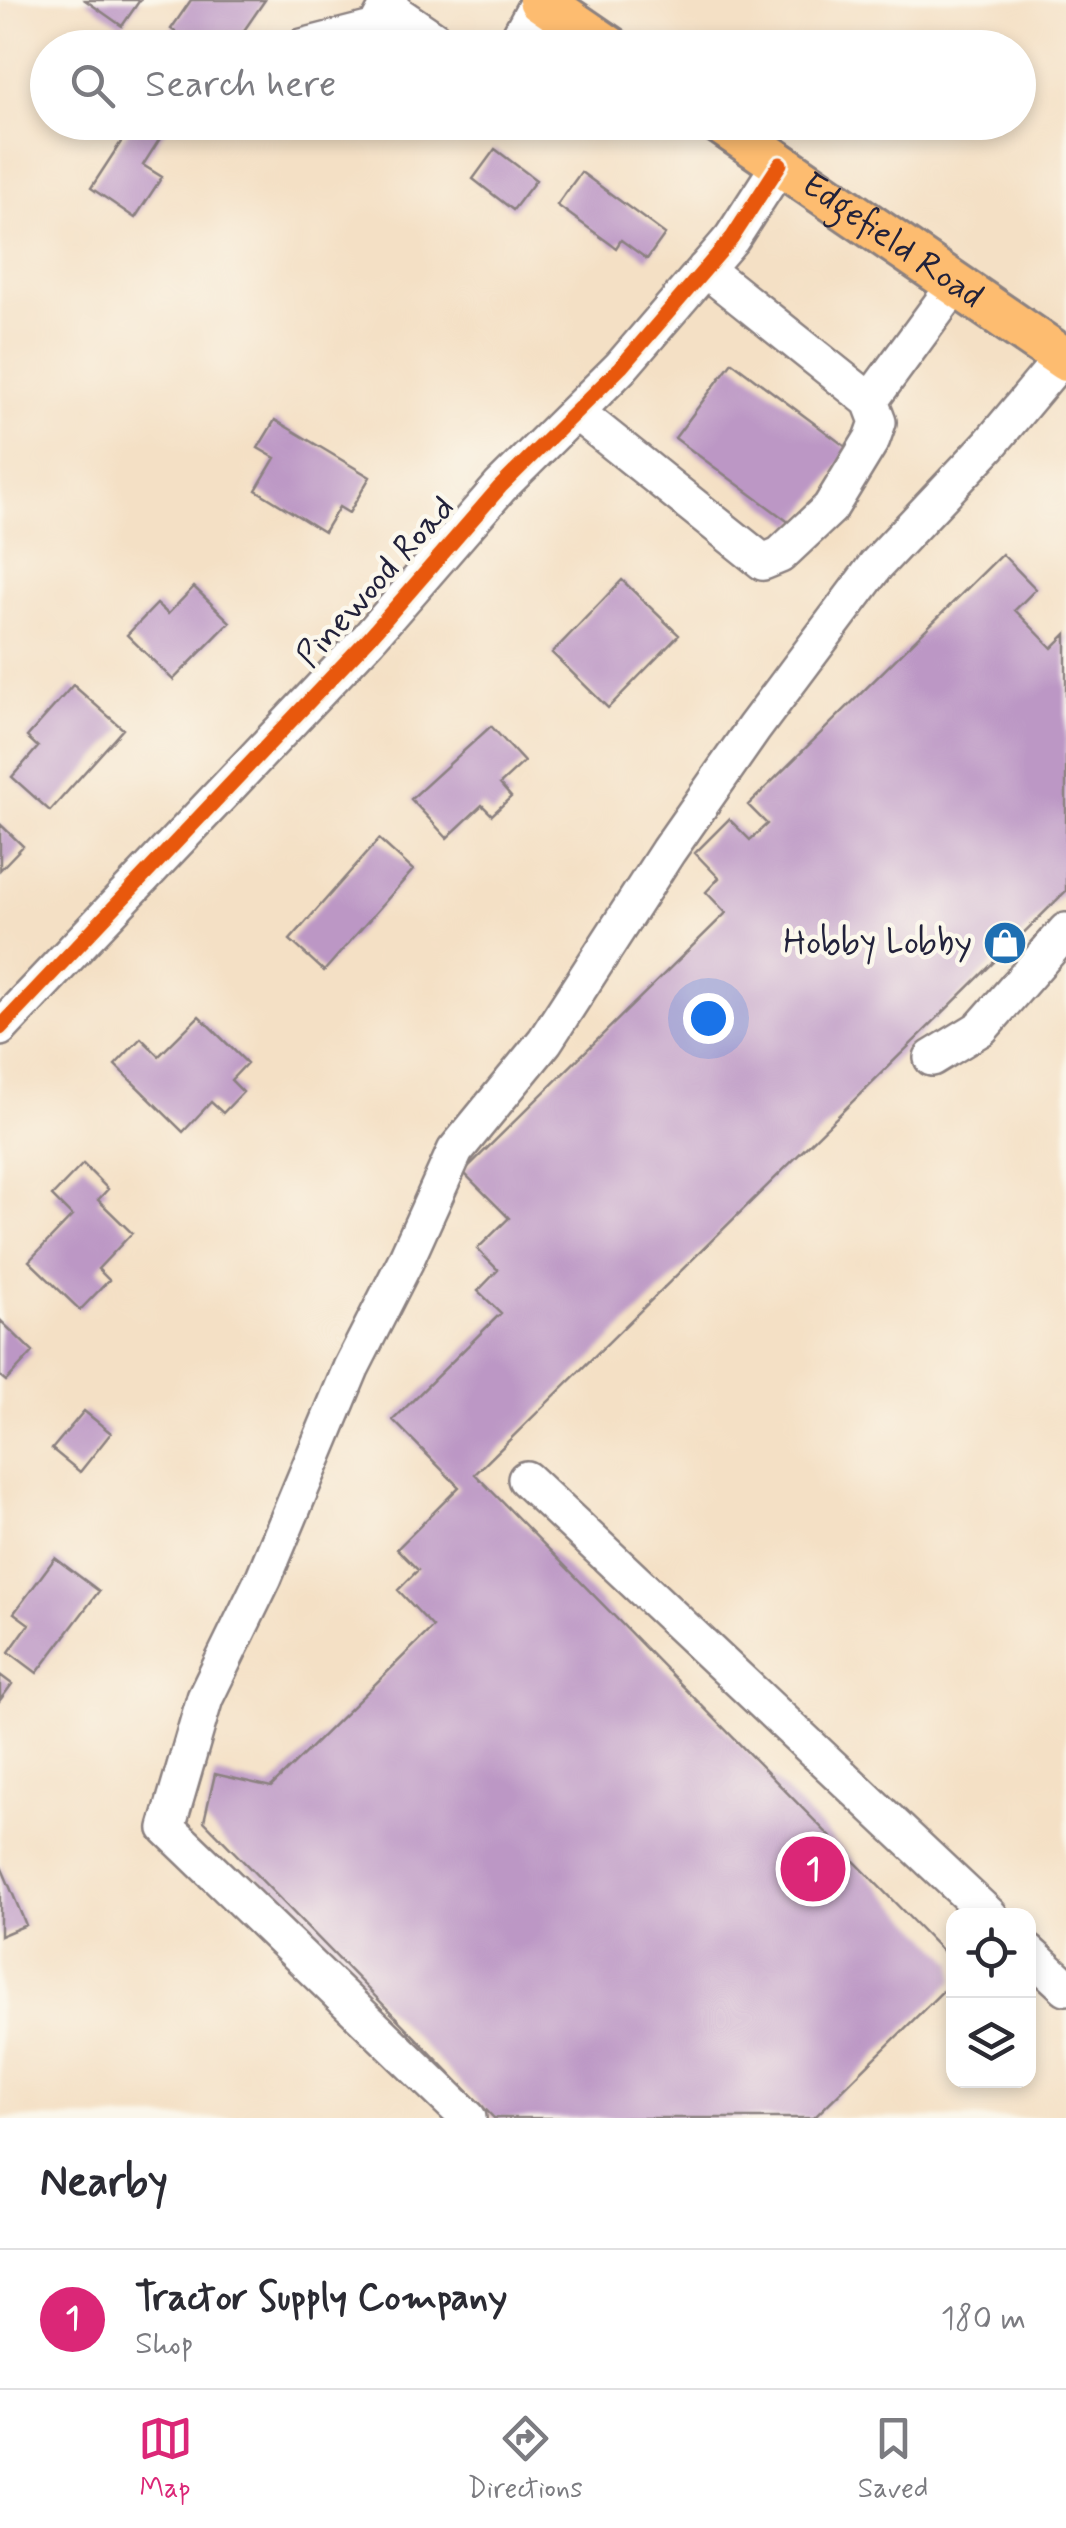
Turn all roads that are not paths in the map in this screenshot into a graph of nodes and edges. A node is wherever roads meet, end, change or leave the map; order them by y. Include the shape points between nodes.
1 (540, 0) edge
2 (389, 4) edge
3 (369, 30) edge
4 (423, 30) edge
5 (523, 30) edge
6 (584, 30) edge
7 (745, 140) edge
8 (780, 164) junction
9 (705, 269) junction
10 (956, 284) junction
11 (1064, 359) edge
12 (870, 401) junction
13 (576, 412) junction
14 (1066, 930) edge
15 (0, 1028) edge
16 (932, 1058) dead end
17 (526, 1480) dead end
18 (981, 1908) edge
19 (1036, 1959) edge
20 (1066, 1987) edge
21 (468, 2118) edge

1 - 5 street
1 - 6 main road
2 - 3 street
2 - 4 street
7 - 8 main road, Edgefield Road
8 - 9 street, Pinewood Road
8 - 10 main road, Edgefield Road
9 - 12 street
9 - 13 street, Pinewood Road
10 - 11 main road, Edgefield Road
10 - 12 street
11 - 21 street via 876,565 668,851 544,1041 455,1151 205,1698 168,1828
12 - 13 street via 878,422 872,439 830,508 764,562
13 - 15 street, Pinewood Road
14 - 16 street via 981,1028
17 - 18 street
19 - 20 street

